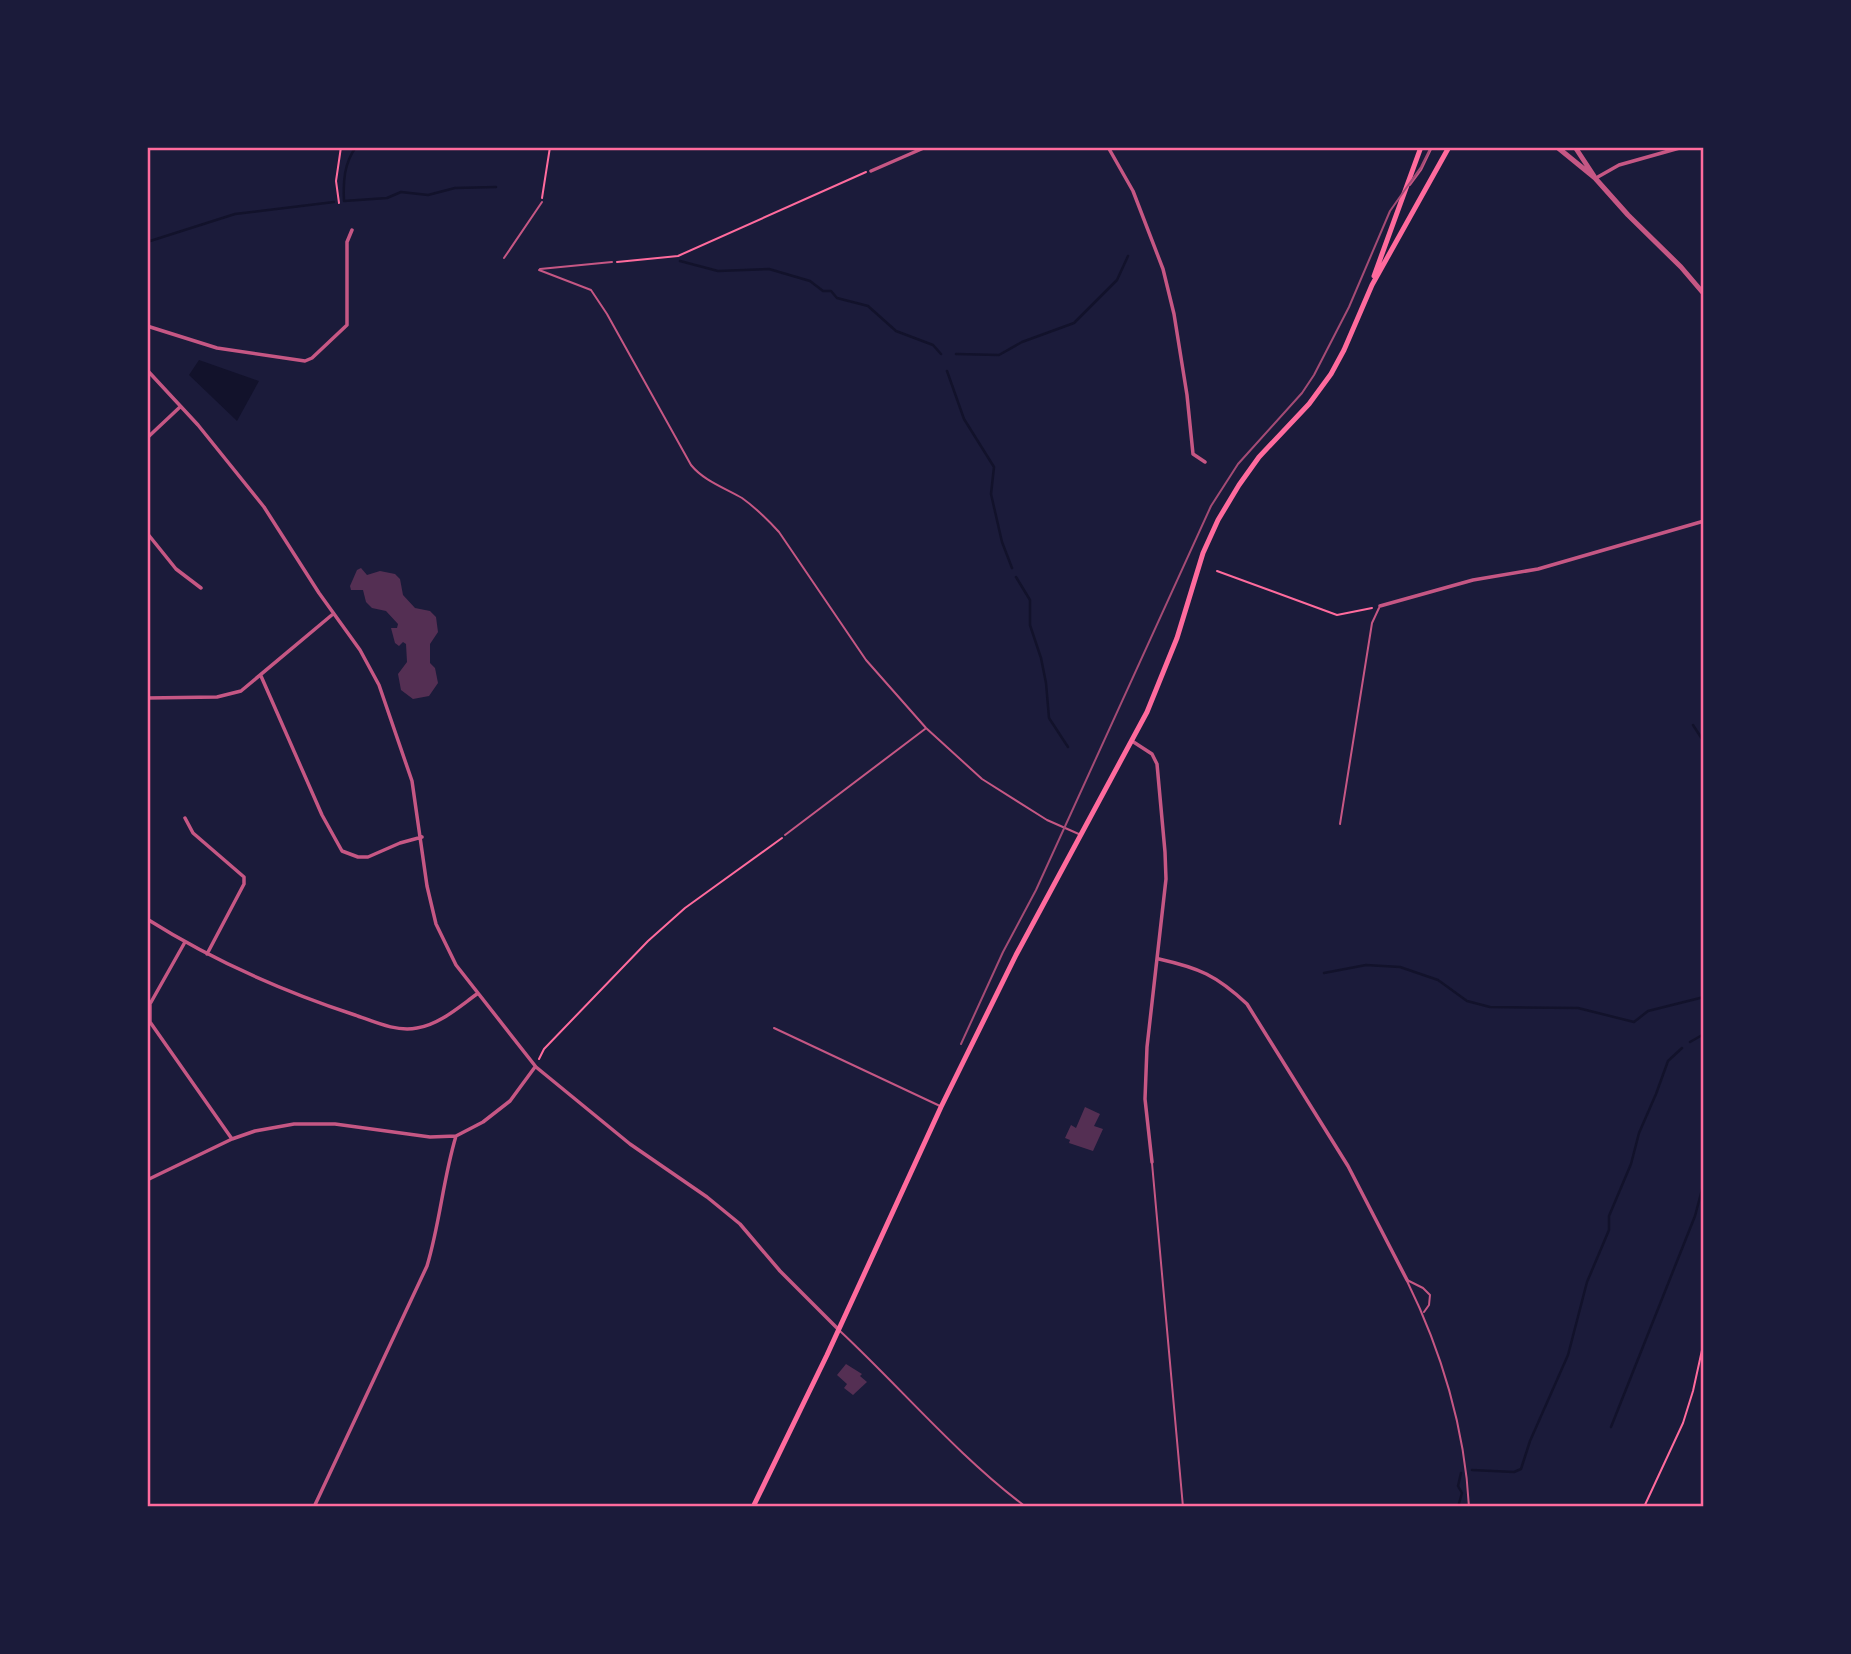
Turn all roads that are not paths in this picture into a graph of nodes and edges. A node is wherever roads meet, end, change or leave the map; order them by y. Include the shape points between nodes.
1 (926, 147) edge
2 (1108, 147) edge
3 (1421, 147) edge
4 (1432, 147) edge
5 (1448, 147) edge
6 (1557, 147) edge
7 (1576, 147) edge
8 (1683, 147) edge
9 (871, 171) road end
10 (1595, 178) junction
11 (1401, 198) junction
12 (542, 202) road end
13 (352, 230) dead end
14 (504, 258) dead end
15 (612, 262) road end
16 (1371, 285) junction
17 (1704, 294) edge
18 (147, 326) edge
19 (147, 370) edge
20 (180, 407) junction
21 (147, 438) edge
22 (1205, 462) dead end
23 (1704, 521) edge
24 (147, 533) edge
25 (201, 588) dead end
26 (1380, 606) joint
27 (333, 614) junction
28 (261, 676) junction
29 (147, 698) edge
30 (926, 728) junction
31 (1132, 741) junction
32 (185, 818) dead end
33 (1340, 824) dead end
34 (785, 835) road end
35 (1082, 835) junction
36 (422, 837) junction
37 (147, 919) edge
38 (185, 943) junction
39 (208, 954) junction
40 (1159, 959) junction
41 (477, 994) junction
42 (774, 1028) dead end
43 (536, 1067) junction
44 (941, 1107) junction
45 (456, 1136) junction
46 (232, 1139) junction
47 (1152, 1162) joint
48 (147, 1180) edge
49 (1407, 1280) junction
50 (1423, 1313) junction
51 (839, 1330) junction
52 (314, 1507) edge
53 (753, 1507) edge
54 (1026, 1507) edge
55 (1183, 1507) edge
56 (1469, 1507) edge

1 - 9 street
2 - 22 street via 1133,191 1163,270 1179,341 1193,454
3 - 11 main road
4 - 11 lane
5 - 16 main road
6 - 10 street
7 - 10 street
8 - 10 street via 1619,165
10 - 17 street
11 - 16 main road
12 - 14 lane
13 - 18 street via 346,242 347,325 312,358 304,361 217,348
15 - 30 lane via 539,270 591,290 691,466 762,513 866,660
16 - 31 main road via 1344,350 1322,388 1259,457 1218,520 1167,666
19 - 20 street
20 - 21 street
20 - 27 street via 264,507
23 - 26 street via 1538,569 1473,580
24 - 25 street via 176,569
26 - 33 lane via 1371,623
27 - 28 street
27 - 36 street via 379,685 412,781
28 - 29 street via 229,696
28 - 36 street via 342,851 368,857
30 - 34 lane
30 - 35 lane via 982,779 1047,820
31 - 35 main road
31 - 40 street via 1152,754 1157,764 1166,880
32 - 39 street via 193,833 244,877
35 - 44 main road
36 - 41 street via 436,924
37 - 38 street
38 - 39 street
38 - 46 street via 150,1004 150,1022
39 - 41 street via 322,1004 396,1028 429,1025
40 - 47 street via 1145,1099
40 - 49 street via 1207,973 1247,1004 1348,1166
41 - 43 street
42 - 44 lane
43 - 45 street via 510,1101
43 - 51 street via 630,1144 740,1224
44 - 51 main road
45 - 46 street via 294,1124
45 - 52 street via 427,1266
46 - 48 street
47 - 55 lane
49 - 50 lane
49 - 50 lane via 1430,1295
50 - 56 lane via 1456,1419
51 - 53 main road
51 - 54 lane via 965,1455

